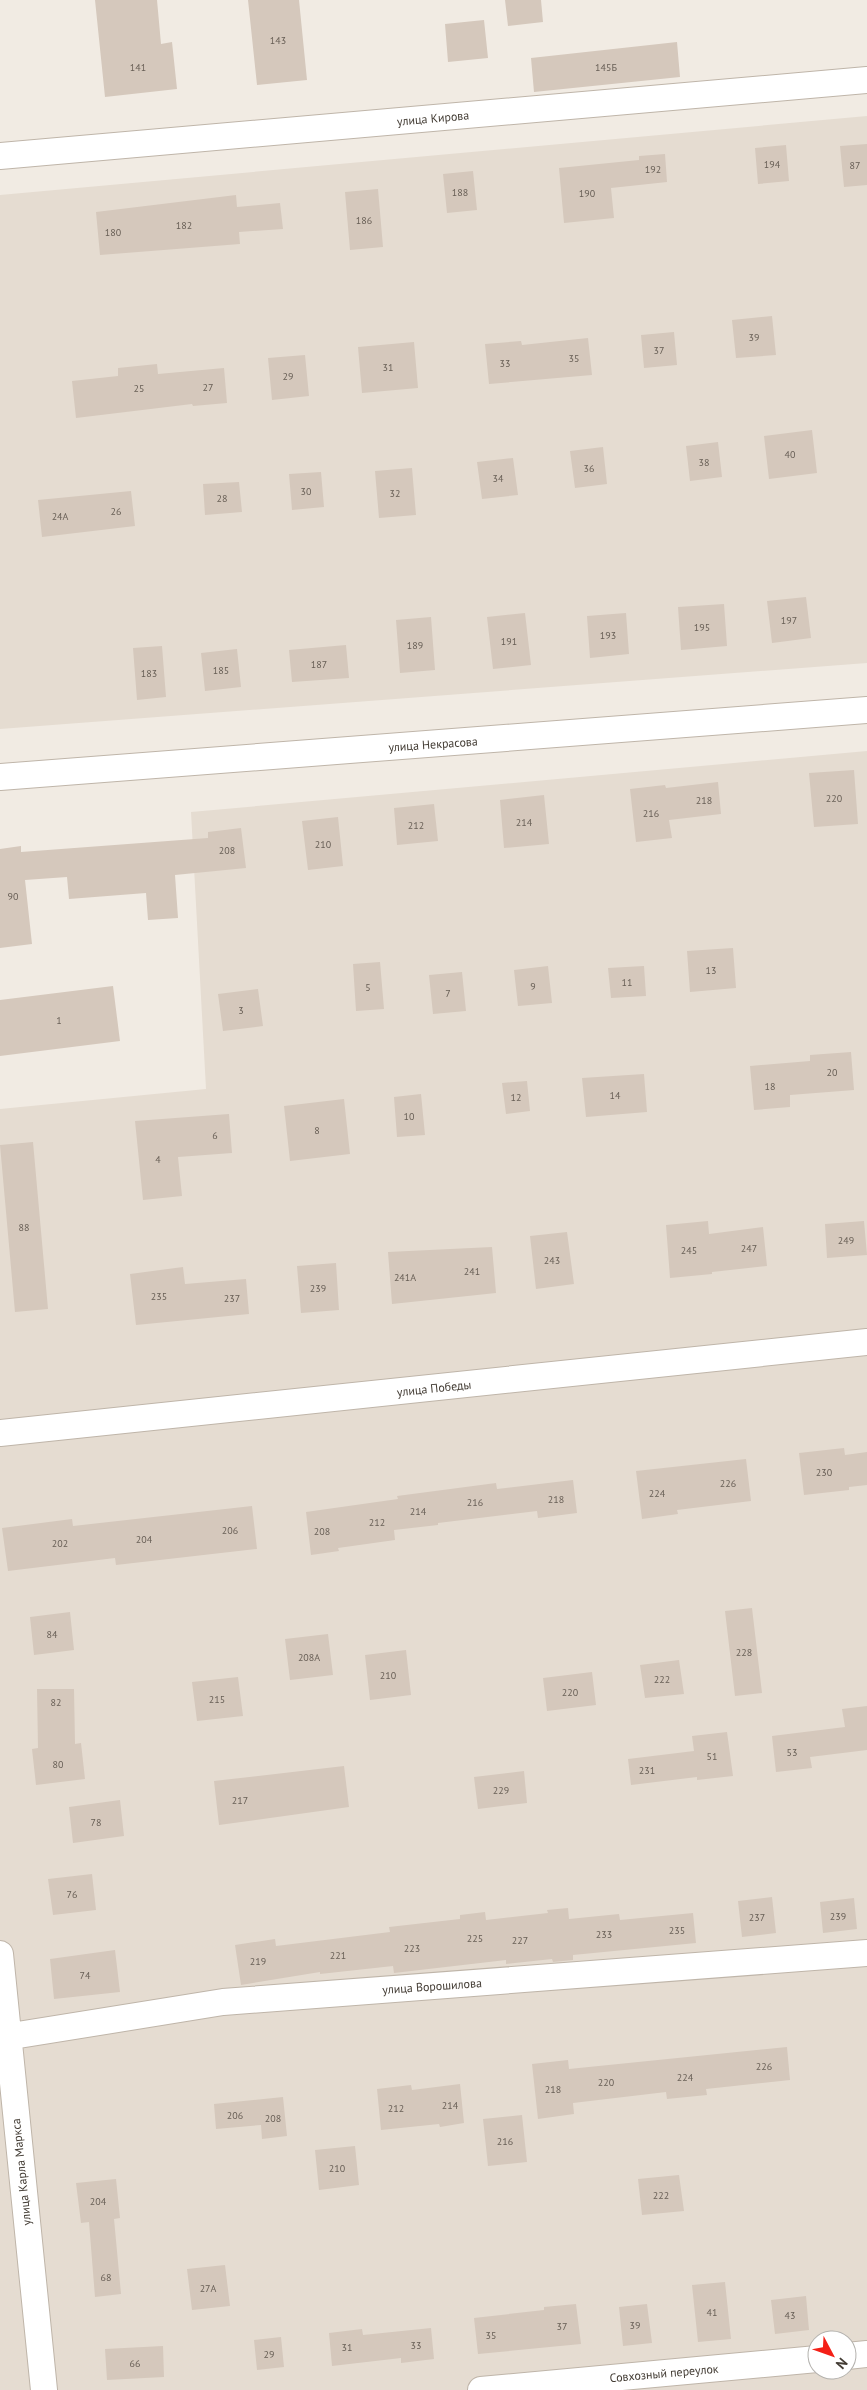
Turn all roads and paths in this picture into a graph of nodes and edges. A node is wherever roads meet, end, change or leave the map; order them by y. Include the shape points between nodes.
1 (867, 80) edge
2 (0, 156) edge
3 (867, 710) edge
4 (0, 777) edge
5 (867, 1342) edge
6 (0, 1433) edge
7 (867, 1953) edge
8 (0, 1954) edge
9 (4, 2038) edge
10 (807, 2360) edge
11 (44, 2390) edge
12 (481, 2390) edge

1 - 2 street, улица Кирова
3 - 4 street, улица Некрасова
5 - 6 street, улица Победы
7 - 9 street, улица Ворошилова via 223,2002
8 - 9 street, улица Карла Маркса
9 - 11 street, улица Карла Маркса
10 - 12 street, Совхозный переулок

